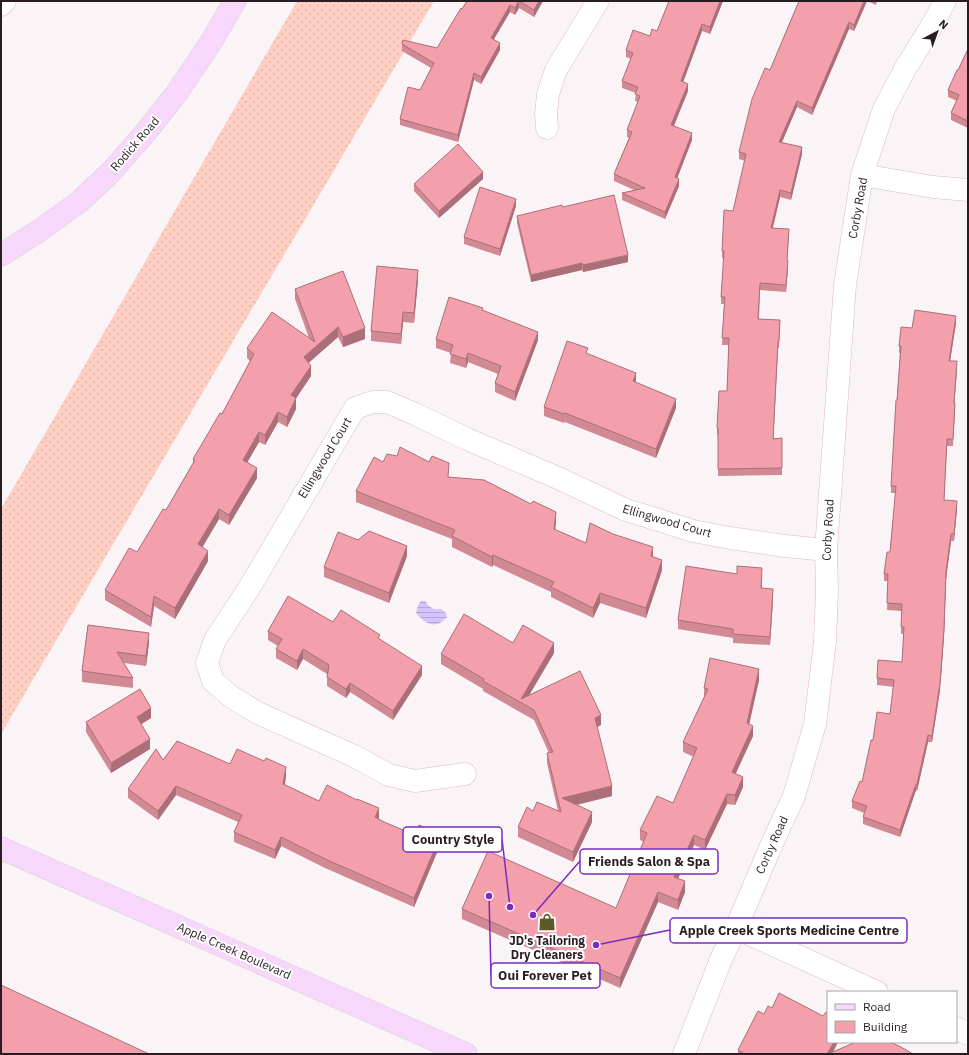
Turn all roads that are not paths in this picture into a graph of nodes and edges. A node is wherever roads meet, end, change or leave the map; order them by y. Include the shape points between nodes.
1 (4, 1) edge
2 (235, 1) edge
3 (598, 1) edge
4 (945, 1) edge
5 (1, 5) edge
6 (547, 128) dead end
7 (862, 175) junction
8 (968, 190) edge
9 (1, 255) edge
10 (826, 550) junction
11 (465, 774) dead end
12 (1, 848) edge
13 (736, 928) junction
14 (875, 991) edge
15 (957, 1028) edge
16 (968, 1034) edge
17 (466, 1054) edge
18 (684, 1054) edge

1 - 5 street
2 - 9 main road, Rodick Road via 176,94 110,173 79,202
3 - 6 street via 556,70 548,94
4 - 7 street, Corby Road via 884,109
7 - 8 street
7 - 10 street, Corby Road via 845,285
10 - 11 street, Ellingwood Court via 693,531 626,510 387,402 373,402 355,408 252,585 216,640 207,663 213,681 230,696 258,713 354,756 389,775 415,781
10 - 13 street, Corby Road via 825,641 816,724 794,796
12 - 17 main road, Apple Creek Boulevard
13 - 14 street
13 - 18 street, Corby Road
15 - 16 street

